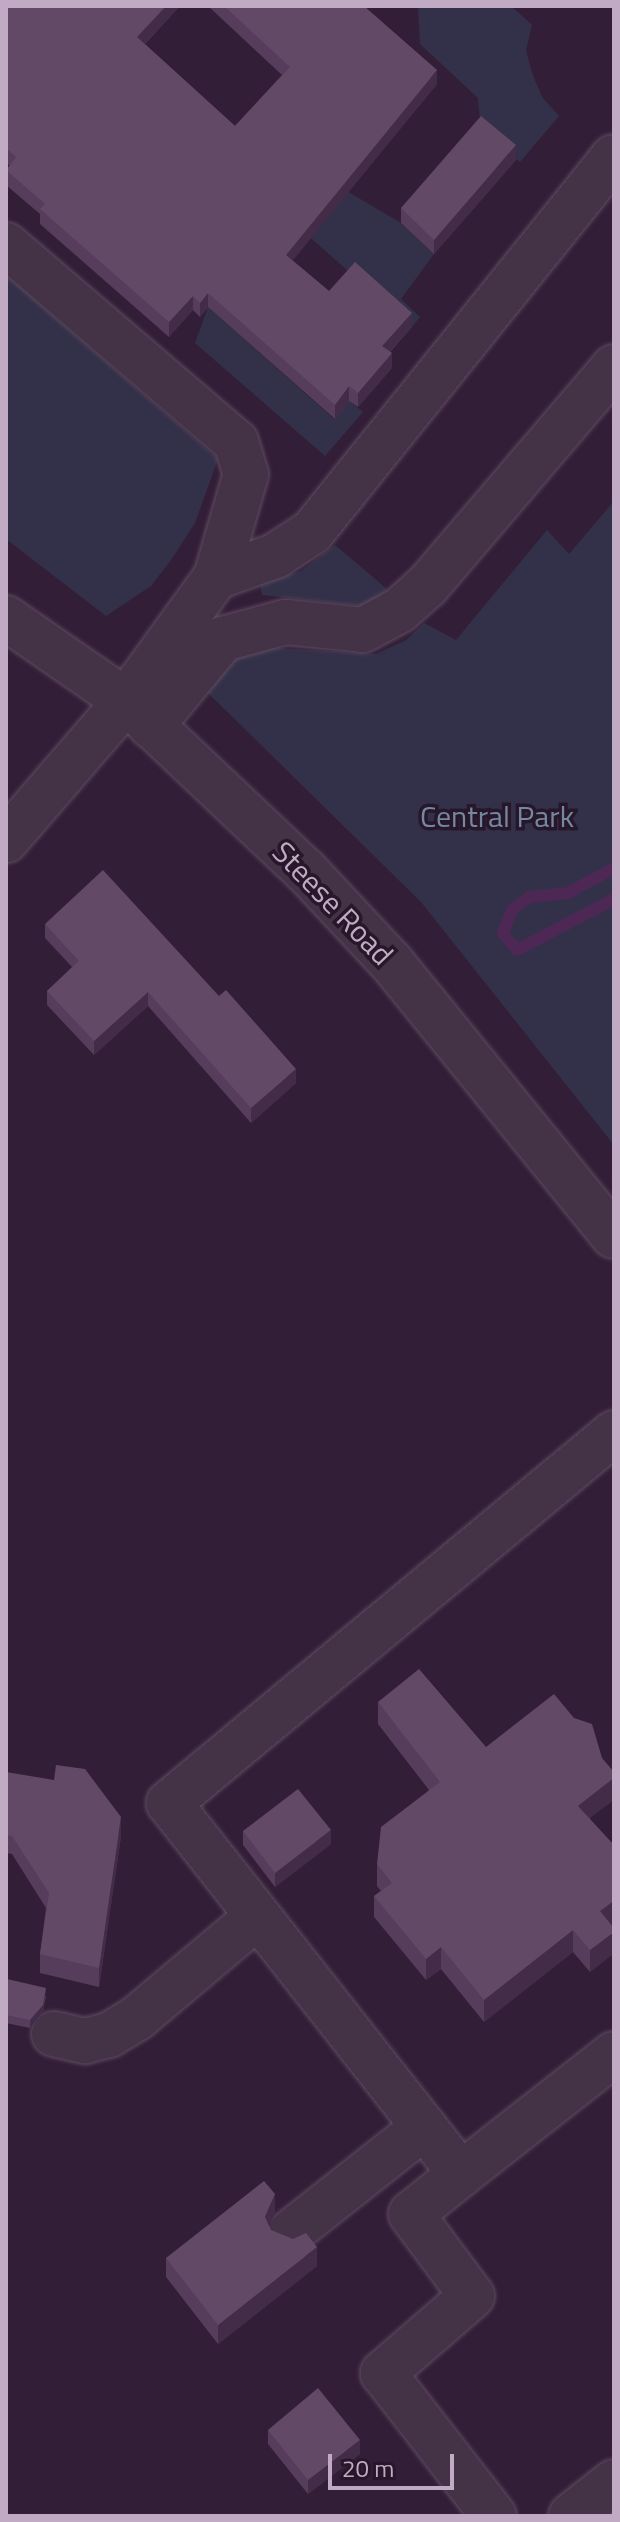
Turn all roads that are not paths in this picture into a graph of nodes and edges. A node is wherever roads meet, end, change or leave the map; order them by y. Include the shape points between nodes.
1 (614, 157) edge
2 (6, 245) edge
3 (614, 367) edge
4 (216, 577) junction
5 (6, 618) edge
6 (139, 714) junction
7 (6, 840) edge
8 (614, 1236) edge
9 (614, 1433) edge
10 (258, 1916) junction
11 (54, 2034) dead end
12 (614, 2054) edge
13 (424, 2127) junction
14 (461, 2174) junction
15 (290, 2233) dead end
16 (614, 2482) edge
17 (494, 2516) edge
18 (571, 2516) edge

1 - 4 street via 312,532 275,556
2 - 4 street via 236,442 246,474
3 - 6 street via 427,586 400,610 363,630 286,622 223,639
4 - 6 street
5 - 6 street, Steese Road
6 - 7 street
6 - 8 street, Steese Road via 306,871 391,962
9 - 10 street via 169,1803
10 - 11 street via 137,2018 109,2035 85,2041
10 - 13 street
12 - 14 street
13 - 14 street
13 - 15 street
14 - 17 street via 411,2214 472,2296 383,2373
16 - 18 street

